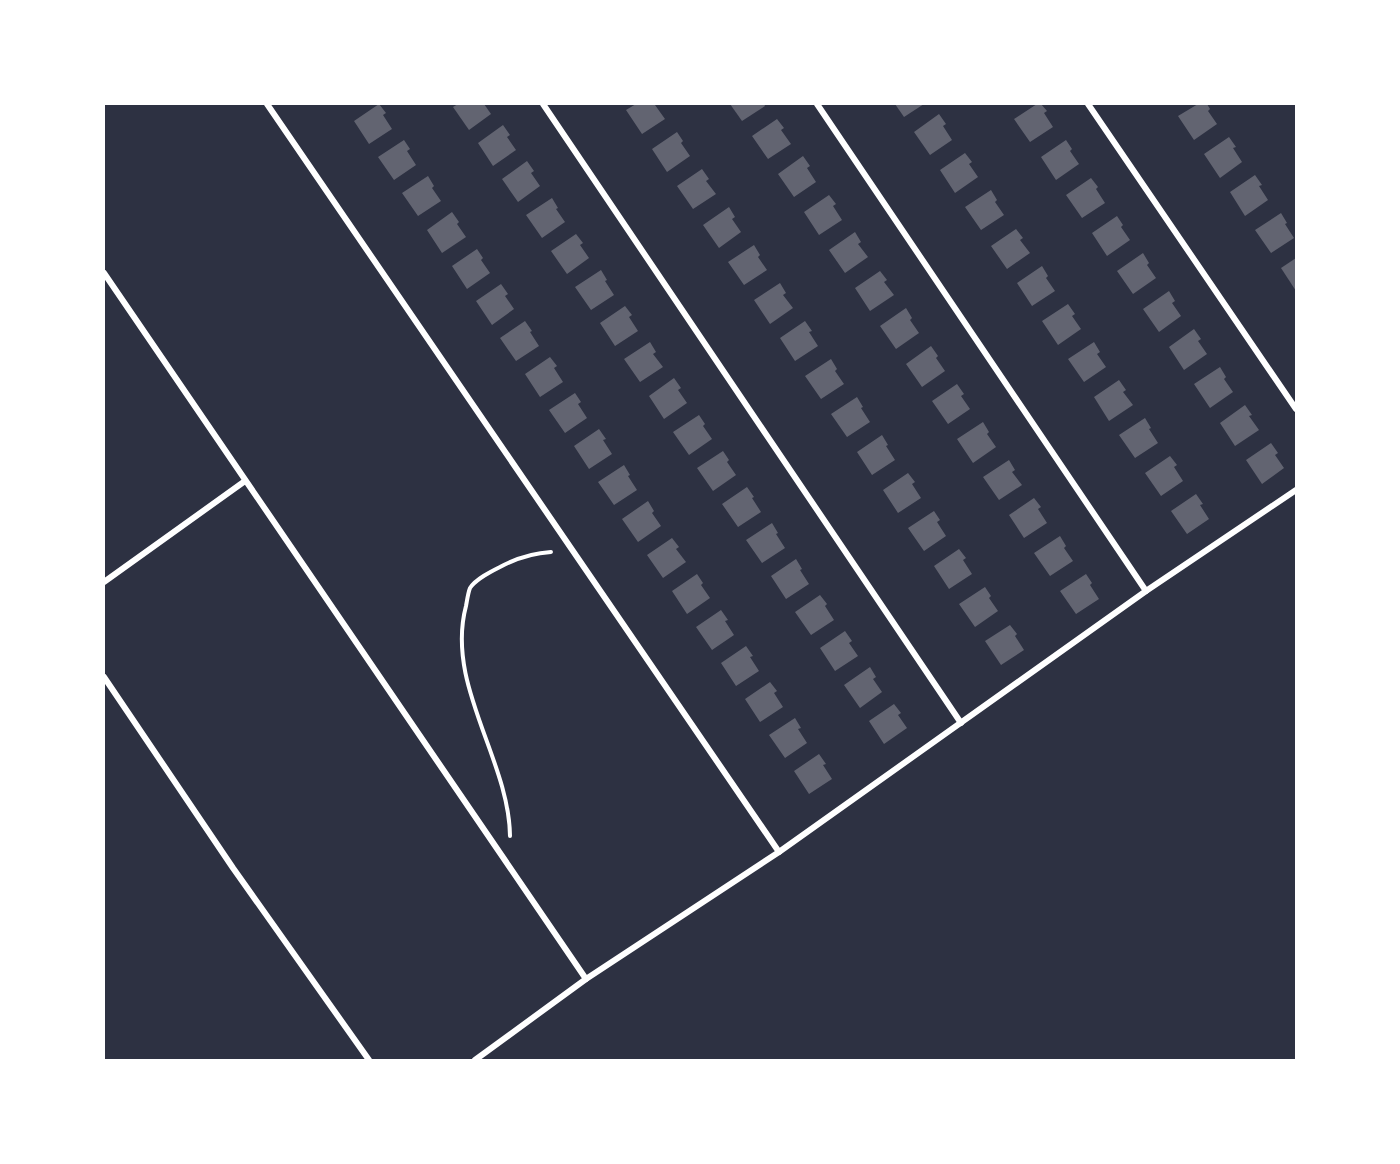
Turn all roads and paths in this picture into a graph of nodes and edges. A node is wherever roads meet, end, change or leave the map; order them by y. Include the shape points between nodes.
1 (267, 104) edge
2 (543, 104) edge
3 (817, 104) edge
4 (1088, 104) edge
5 (104, 273) edge
6 (1296, 409) edge
7 (245, 481) junction
8 (1296, 490) edge
9 (573, 551) junction
10 (104, 582) edge
11 (1146, 591) junction
12 (104, 676) edge
13 (961, 723) junction
14 (779, 852) junction
15 (506, 861) junction
16 (585, 979) junction
17 (369, 1060) edge
18 (475, 1060) edge

1 - 9 street
2 - 13 street
3 - 11 street
4 - 6 street
5 - 7 street
7 - 10 street
7 - 15 street
8 - 11 street
9 - 14 street
9 - 15 path via 514,559 486,574 470,588 462,621 462,654 509,823 510,851
11 - 13 street
12 - 17 street
13 - 14 street
14 - 16 street
15 - 16 street
16 - 18 street

